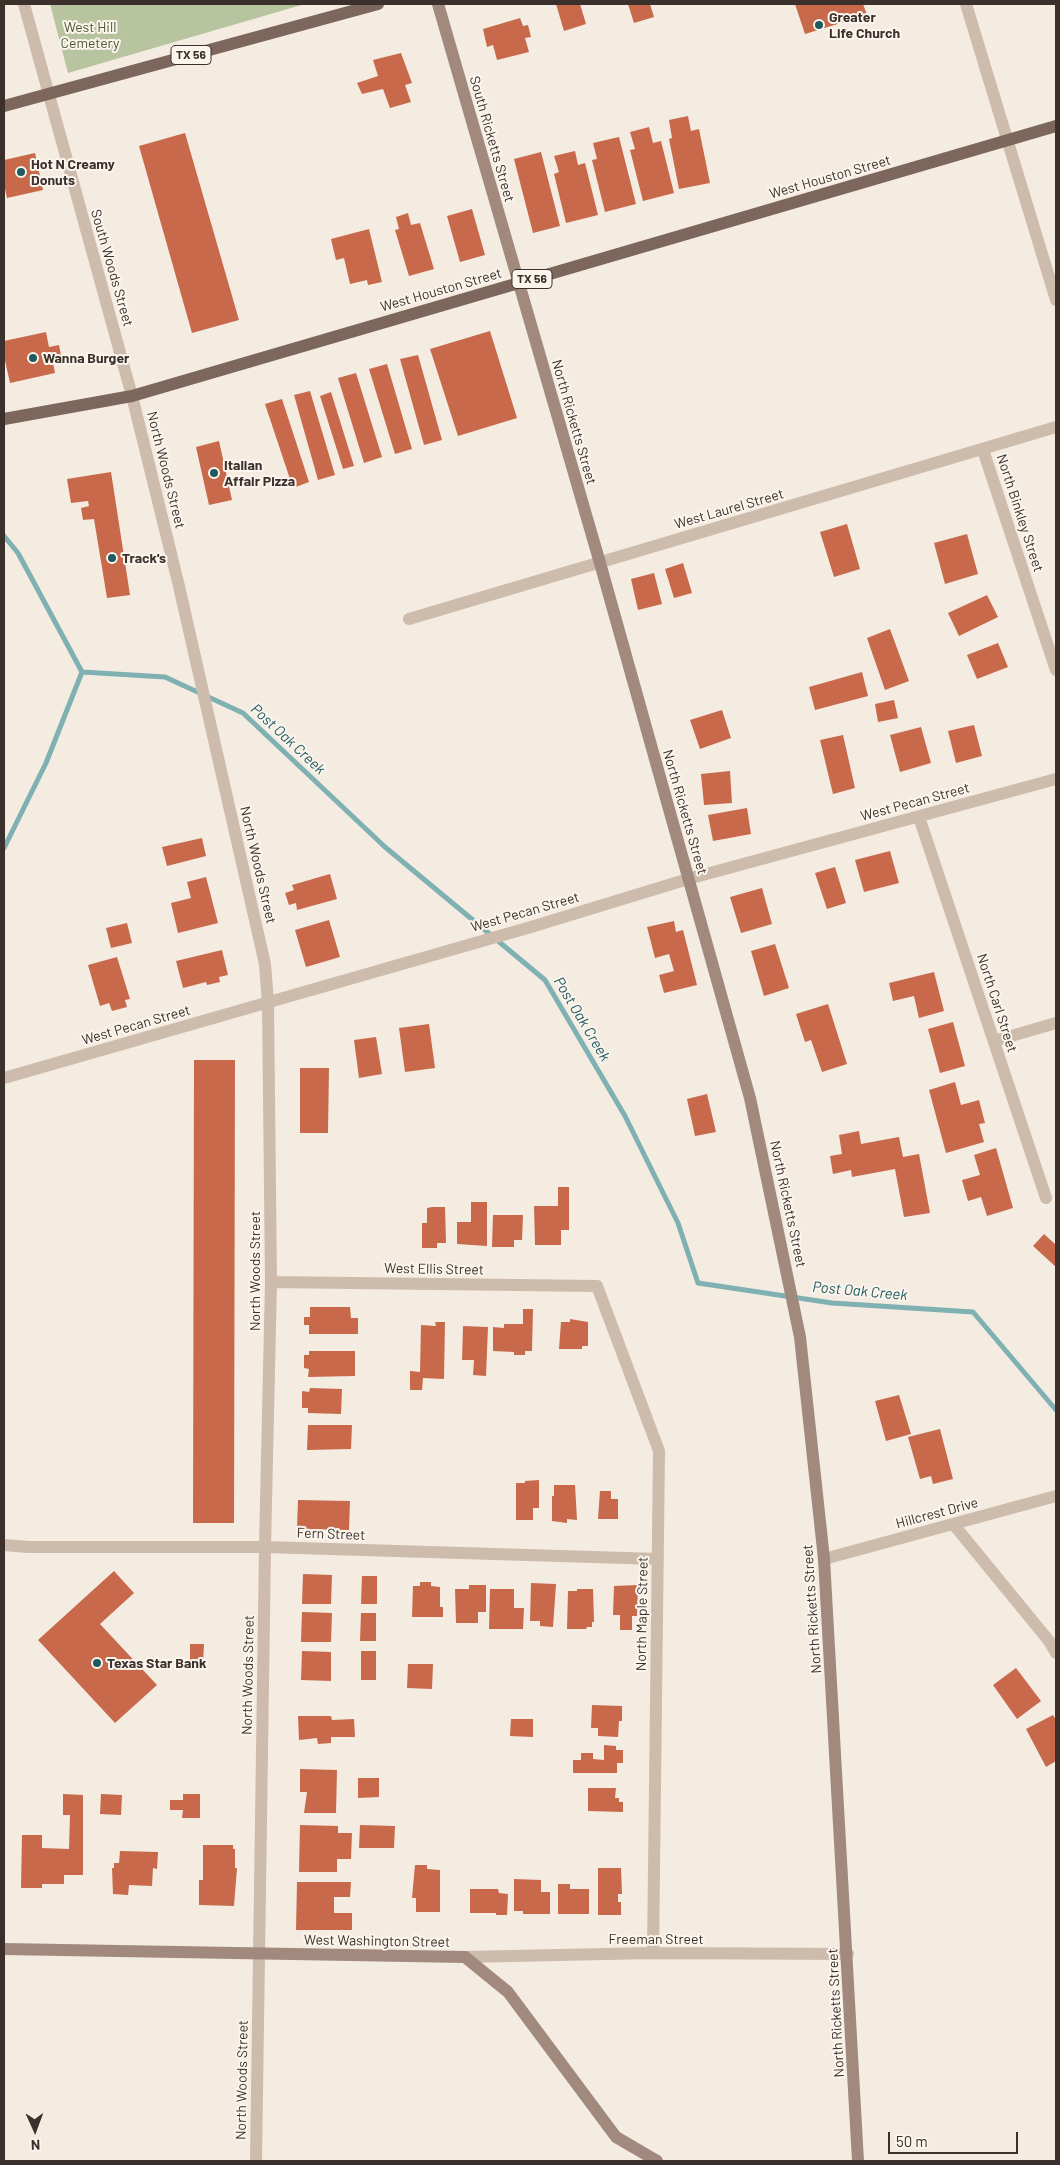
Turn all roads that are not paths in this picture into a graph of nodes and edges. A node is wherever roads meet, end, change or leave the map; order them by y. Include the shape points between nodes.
1 (24, 4) edge
2 (378, 4) edge
3 (438, 4) edge
4 (966, 4) edge
5 (48, 94) junction
6 (4, 106) edge
7 (1056, 126) edge
8 (1008, 140) junction
9 (518, 283) junction
10 (1056, 300) edge
11 (132, 396) junction
12 (4, 419) edge
13 (1056, 427) edge
14 (983, 450) junction
15 (600, 563) junction
16 (410, 619) dead end
17 (1056, 670) edge
18 (1056, 779) edge
19 (919, 817) junction
20 (688, 879) junction
21 (268, 1002) junction
22 (1056, 1023) edge
23 (994, 1041) junction
24 (4, 1078) edge
25 (1046, 1198) dead end
26 (271, 1282) junction
27 (597, 1286) joint
28 (1056, 1496) edge
29 (954, 1525) junction
30 (4, 1545) edge
31 (264, 1547) junction
32 (658, 1559) junction
33 (824, 1559) junction
34 (1056, 1653) edge
35 (4, 1949) edge
36 (654, 1953) junction
37 (848, 1954) junction
38 (259, 1955) junction
39 (465, 1957) junction
40 (256, 2161) edge
41 (657, 2161) edge
42 (858, 2161) edge

1 - 5 street, South Woods Street
2 - 5 main road, TX 56
3 - 9 street, South Ricketts Street
4 - 8 street
5 - 6 main road, TX 56
5 - 11 street, South Woods Street
7 - 8 main road, West Houston Street / TX 56
8 - 9 main road, West Houston Street / TX 56
8 - 10 street
9 - 11 main road, West Houston Street / TX 56
9 - 15 street, North Ricketts Street
11 - 12 main road, West Houston Street / TX 56
11 - 21 street, North Woods Street via 265,964
13 - 14 street, West Laurel Street
14 - 15 street, West Laurel Street
14 - 17 street, North Binkley Street
15 - 16 street, West Laurel Street
15 - 20 street, North Ricketts Street
18 - 19 street, West Pecan Street
19 - 20 street, West Pecan Street
19 - 23 street, North Carl Street
20 - 21 street, West Pecan Street
20 - 33 street, North Ricketts Street via 750,1098 789,1281 800,1337
21 - 24 street, West Pecan Street
21 - 26 street, North Woods Street
22 - 23 street
23 - 25 street, North Carl Street
26 - 27 street, West Ellis Street
26 - 31 street, North Woods Street
27 - 32 street, North Maple Street via 659,1451
28 - 29 street, Hillcrest Drive
29 - 33 street, Hillcrest Drive
29 - 34 street
30 - 31 street, Fern Street
31 - 32 street, Fern Street
31 - 38 street, North Woods Street
32 - 36 street, North Maple Street
33 - 37 street, North Ricketts Street
35 - 38 street, West Washington Street
36 - 37 street, Freeman Street
36 - 39 street, Freeman Street
37 - 42 street, North Ricketts Street
38 - 39 street, West Washington Street
38 - 40 street, North Woods Street
39 - 41 street, West Washington Street via 508,1992 616,2137

